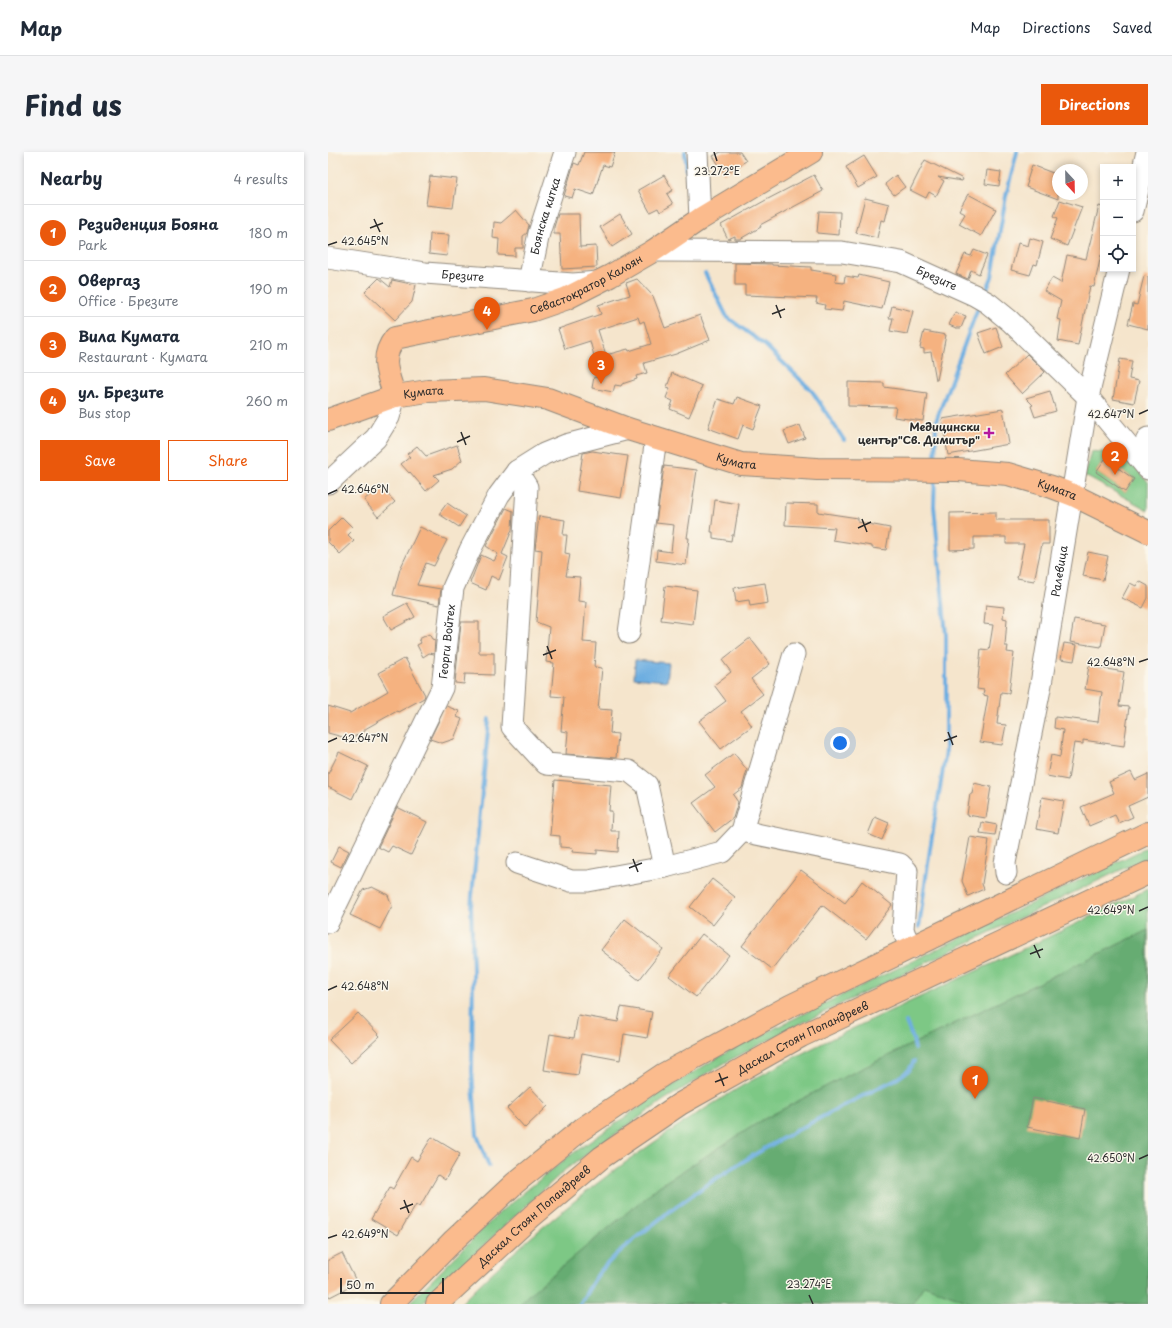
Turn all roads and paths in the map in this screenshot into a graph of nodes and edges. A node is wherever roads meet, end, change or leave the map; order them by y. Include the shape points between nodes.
1 (565, 152) edge
2 (697, 152) edge
3 (811, 152) edge
4 (1147, 152) edge
5 (1136, 200) edge
6 (700, 220) junction
7 (653, 251) junction
8 (328, 258) edge
9 (1118, 272) edge
10 (529, 281) junction
11 (598, 282) junction
12 (394, 396) junction
13 (1088, 397) junction
14 (328, 420) edge
15 (628, 429) junction
16 (656, 438) junction
17 (1148, 438) edge
18 (1143, 463) edge
19 (517, 471) junction
20 (328, 483) edge
21 (1073, 495) junction
22 (1148, 532) edge
23 (629, 633) dead end
24 (794, 654) dead end
25 (742, 831) junction
26 (1148, 833) edge
27 (517, 863) dead end
28 (664, 863) junction
29 (1006, 873) dead end
30 (1148, 873) edge
31 (328, 922) edge
32 (912, 948) junction
33 (391, 1304) edge
34 (437, 1304) edge

1 - 10 street, Боянска китка via 539,233
2 - 6 street
3 - 6 main road, Севастократор Калоян
4 - 5 street
6 - 7 main road, Севастократор Калоян
7 - 11 main road, Севастократор Калоян
7 - 13 street, Брезите via 842,252 901,262 981,299 1010,321
8 - 10 street, Брезите via 425,273
9 - 13 street, Ралевица
10 - 11 street, Брезите via 573,284
11 - 12 main road, Севастократор Калоян via 565,299 533,310 395,338 388,347 386,370
12 - 14 main road, Кумата
12 - 15 main road, Кумата via 428,391 484,389 548,399
12 - 20 street via 389,417 376,438
13 - 18 street, Брезите
13 - 21 street, Ралевица
15 - 16 main road, Кумата
15 - 19 street, Георги Войтех via 566,445 544,454
16 - 21 main road, Кумата via 741,464 817,469 922,469 1008,474
16 - 23 street
17 - 18 street
19 - 28 street via 527,487 512,727 546,764 629,771 647,785
19 - 31 street, Георги Войтех via 499,494 453,588 442,688
21 - 22 main road, Кумата
21 - 29 street, Ралевица via 1041,684 1005,863
24 - 25 street
25 - 28 street via 722,852
25 - 32 street via 900,864 907,871 903,929
26 - 32 main road
27 - 28 street via 571,881 588,881
30 - 34 main road, Даскал Стоян Попандреев via 801,1036 680,1104 602,1158 532,1216
32 - 33 main road via 790,1006 664,1074 582,1129 515,1183

